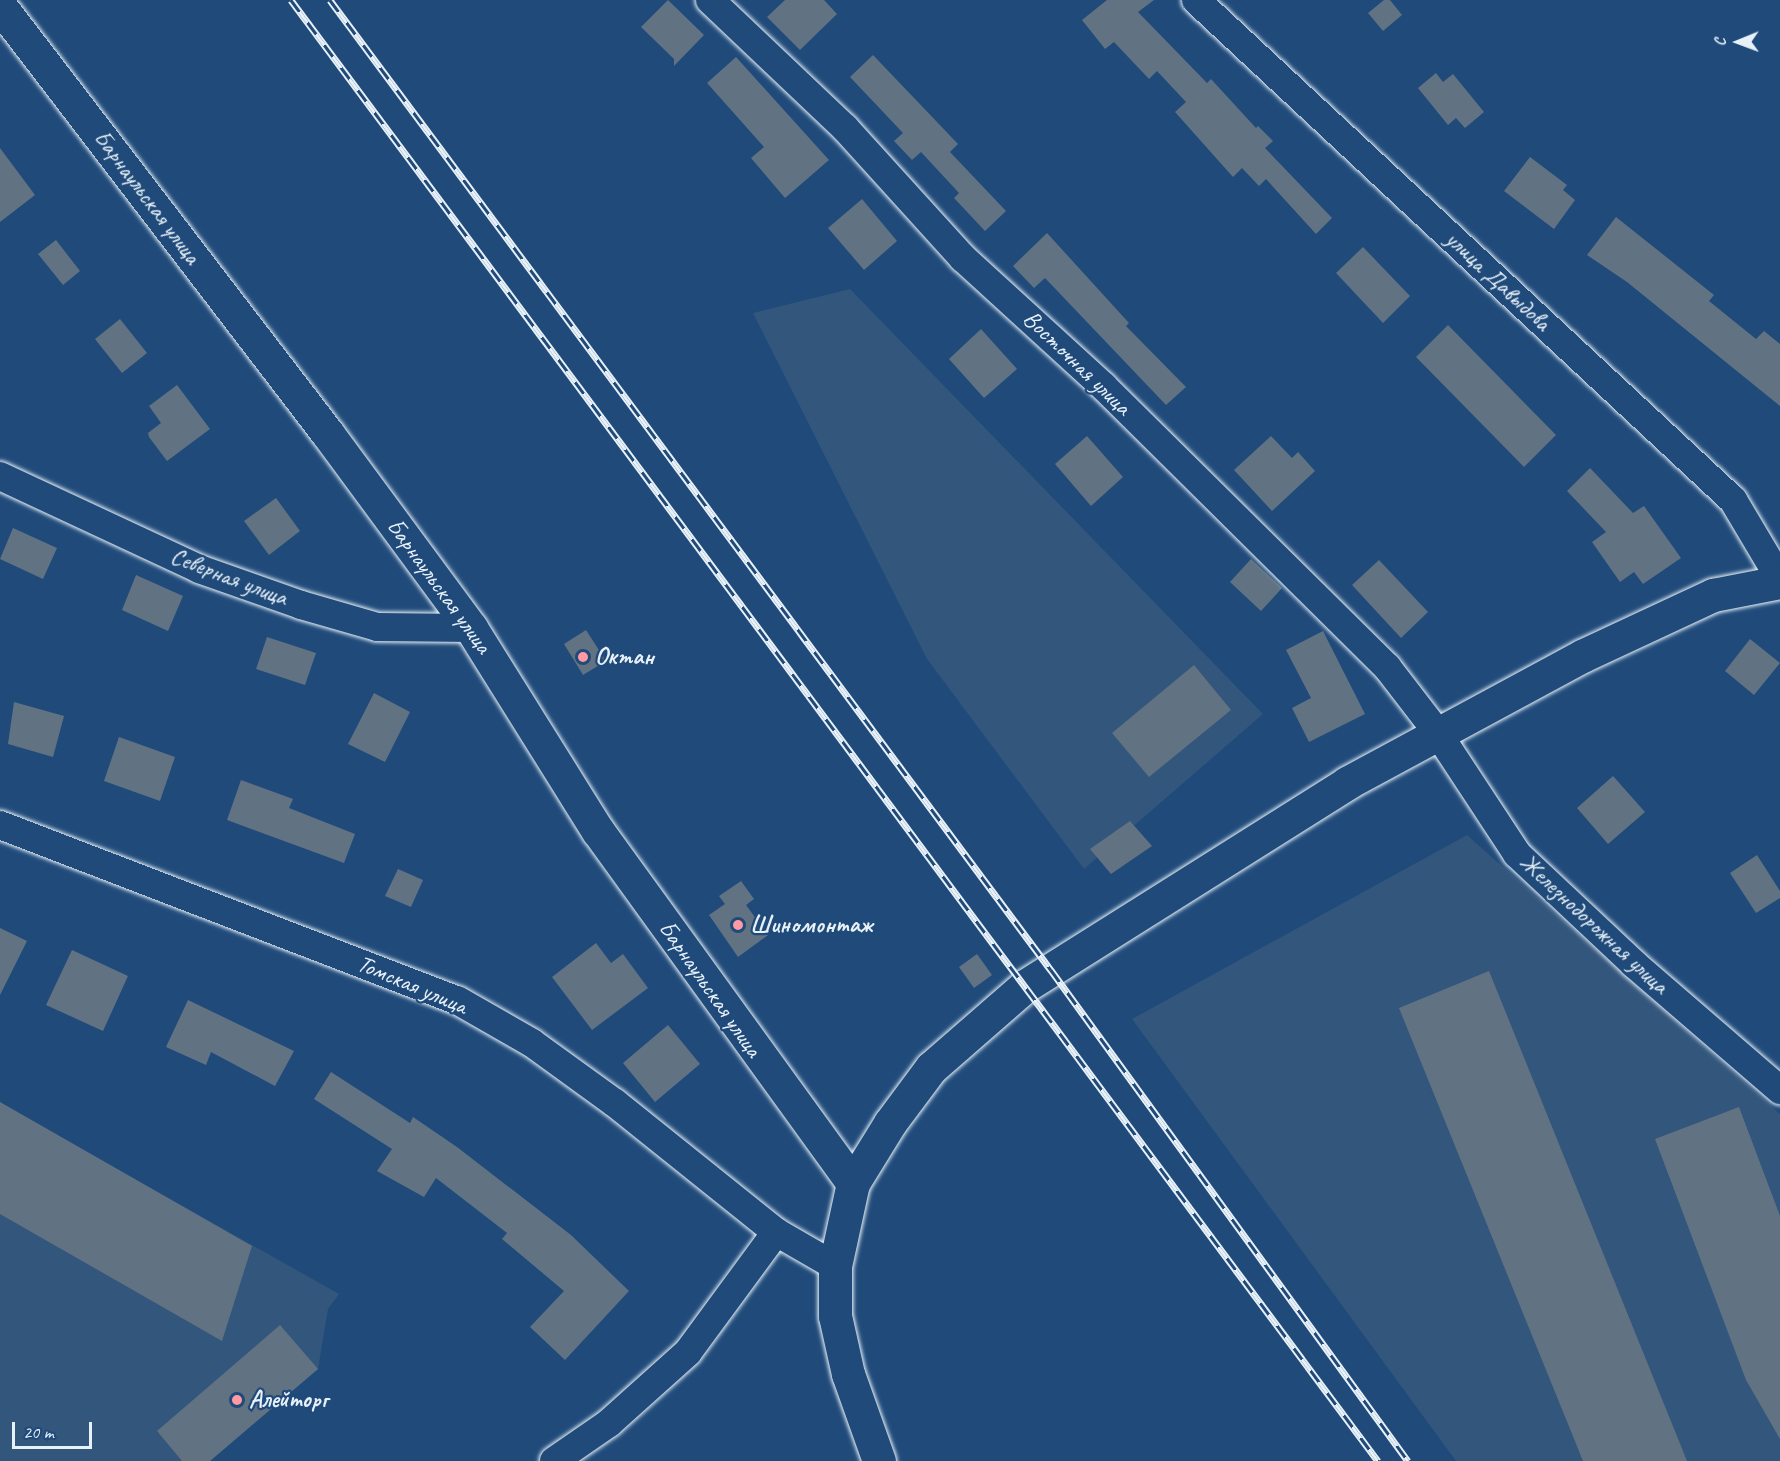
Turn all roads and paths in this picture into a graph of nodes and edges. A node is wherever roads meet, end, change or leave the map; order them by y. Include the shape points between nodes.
1 (710, 0) edge
2 (1197, 0) edge
3 (0, 6) edge
4 (0, 476) edge
5 (1780, 581) edge
6 (471, 628) junction
7 (1437, 732) junction
8 (0, 825) edge
9 (1780, 1090) edge
10 (853, 1183) junction
11 (776, 1232) junction
12 (835, 1266) junction
13 (554, 1461) edge
14 (879, 1461) edge

1 - 7 street, Восточная улица via 845,128 963,258 1103,386 1387,666
2 - 5 street, улица Давыдова via 1733,500
3 - 6 street, Барнаульская улица via 328,434
4 - 6 street, Северная улица via 199,569 301,605 376,627
5 - 7 street via 1713,595 1582,656
6 - 10 street, Барнаульская улица via 598,831
7 - 9 street, Железнодорожная улица via 1517,854 1634,964
7 - 10 street via 1347,783 1025,986 931,1068 890,1123
8 - 11 street, Томская улица via 457,1000 532,1043 615,1103
10 - 12 street
11 - 12 street, Томская улица
11 - 13 street via 688,1352 609,1423
12 - 14 street via 835,1316 848,1374

